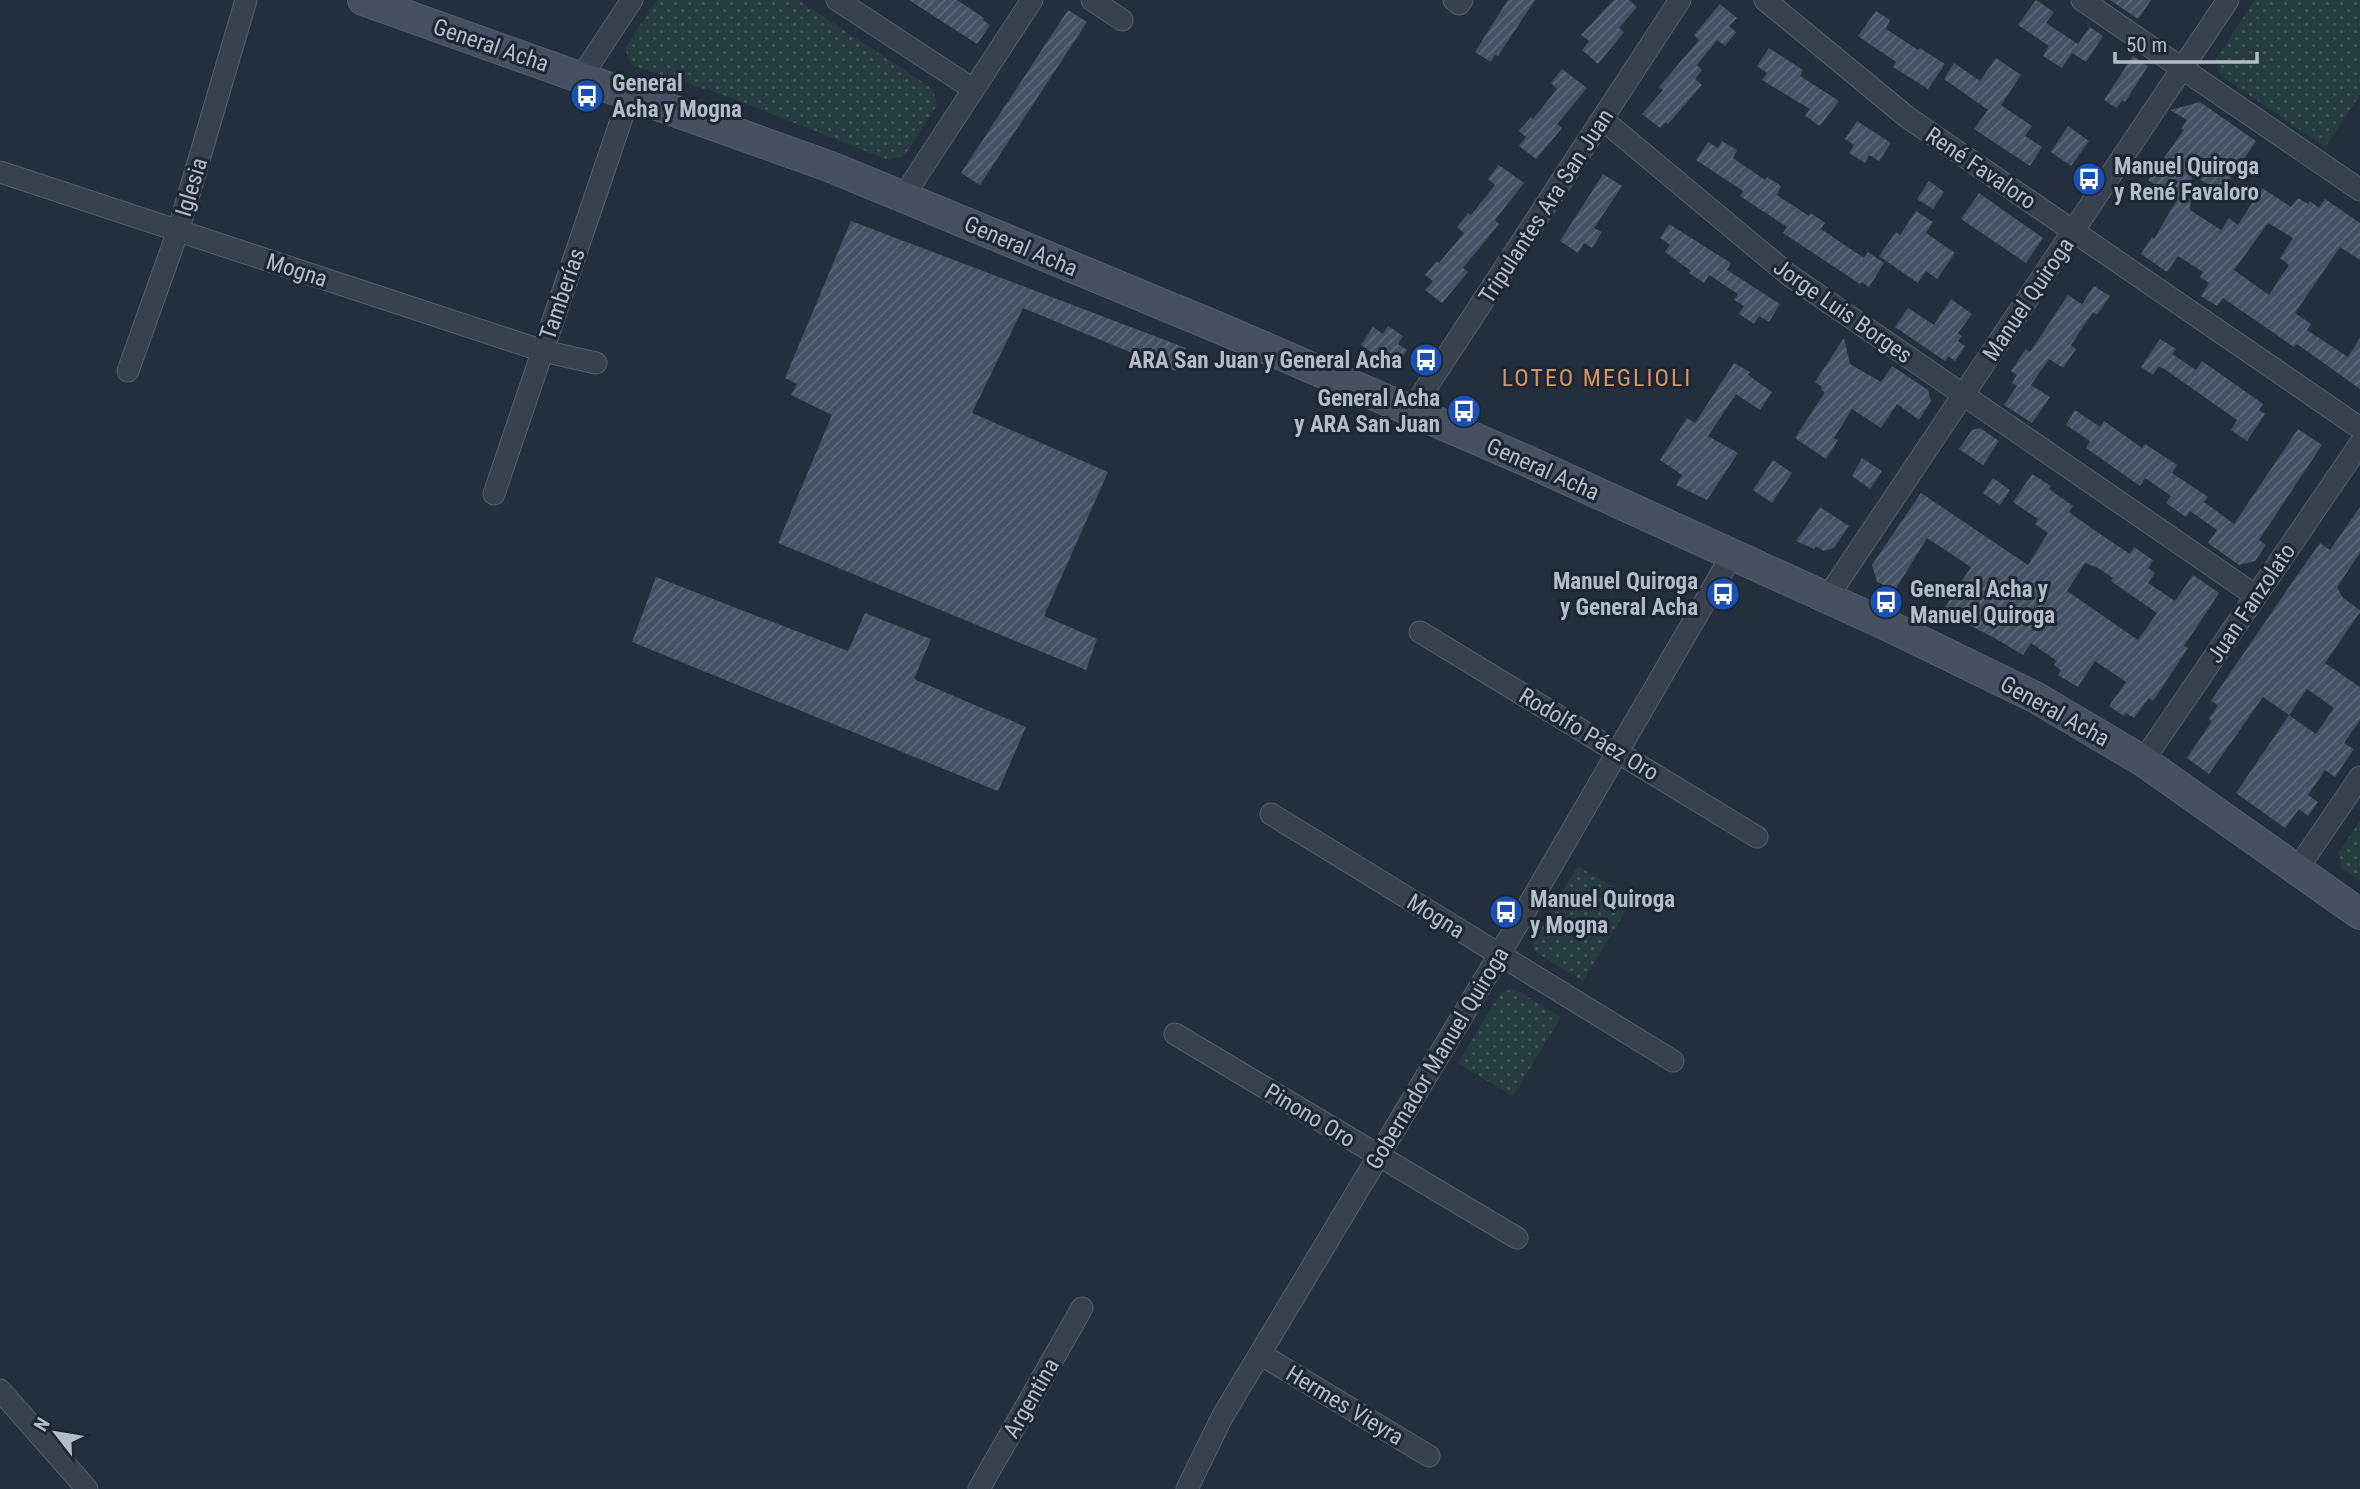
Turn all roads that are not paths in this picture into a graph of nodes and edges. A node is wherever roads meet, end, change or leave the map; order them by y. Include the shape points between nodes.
1 (246, 0) edge
2 (363, 0) edge
3 (632, 0) edge
4 (837, 0) edge
5 (1032, 0) edge
6 (1092, 0) edge
7 (1454, 0) edge
8 (1462, 0) edge
9 (1680, 0) edge
10 (1765, 0) edge
11 (2082, 0) edge
12 (2228, 0) edge
13 (399, 6) edge
14 (1122, 20) dead end
15 (2182, 68) junction
16 (581, 77) junction
17 (973, 89) junction
18 (630, 94) junction
19 (1602, 119) junction
20 (0, 172) edge
21 (2360, 190) edge
22 (903, 197) junction
23 (178, 231) junction
24 (2073, 231) junction
25 (543, 351) junction
26 (596, 363) dead end
27 (128, 371) dead end
28 (1963, 395) junction
29 (1411, 411) junction
30 (2360, 428) edge
31 (2360, 444) edge
32 (494, 495) dead end
33 (1732, 555) junction
34 (2256, 596) junction
35 (1827, 598) junction
36 (1420, 632) dead end
37 (1618, 752) junction
38 (2143, 761) junction
39 (2360, 777) edge
40 (1271, 814) dead end
41 (1758, 837) dead end
42 (2296, 871) junction
43 (2360, 914) edge
44 (1499, 955) junction
45 (1175, 1034) dead end
46 (1673, 1061) dead end
47 (1379, 1155) junction
48 (1517, 1238) dead end
49 (1082, 1308) dead end
50 (1260, 1354) junction
51 (0, 1390) edge
52 (1429, 1457) dead end
53 (87, 1489) edge
54 (979, 1489) edge
55 (1187, 1489) edge

1 - 23 street, Iglesia
2 - 13 main road, General Acha
3 - 16 street
4 - 17 street
5 - 17 street
6 - 14 street
7 - 8 street via 1459,4
9 - 19 street, Tripulantes Ara San Juan
10 - 24 street, René Favaloro via 1907,117
11 - 15 street
12 - 15 street, Manuel Quiroga
13 - 16 main road, General Acha
15 - 21 street
15 - 24 street, Manuel Quiroga
16 - 18 main road, General Acha
17 - 22 street
18 - 22 main road, General Acha
18 - 25 street, Tamberías
19 - 28 street, Jorge Luis Borges via 1789,275
19 - 29 street, Tripulantes Ara San Juan
20 - 23 street, Mogna
22 - 29 main road, General Acha
23 - 25 street, Mogna
23 - 27 street, Iglesia
24 - 28 street, Manuel Quiroga
24 - 30 street, René Favaloro
25 - 26 street, Mogna
25 - 32 street, Tamberías
28 - 34 street, Jorge Luis Borges
28 - 35 street, Manuel Quiroga
29 - 33 main road, General Acha
31 - 34 street, Juan Fanzolato
33 - 35 main road, General Acha
33 - 37 street, Gobernador Manuel Quiroga
34 - 38 street, Juan Fanzolato
35 - 38 main road, General Acha via 2024,692
36 - 37 street, Rodolfo Páez Oro
37 - 41 street, Rodolfo Páez Oro
37 - 44 street, Gobernador Manuel Quiroga
38 - 42 main road, General Acha
39 - 42 street
40 - 44 street, Mogna
42 - 43 main road, General Acha
44 - 46 street, Mogna
44 - 47 street, Gobernador Manuel Quiroga
45 - 47 street, Pinono Oro
47 - 48 street, Pinono Oro
47 - 50 street, Gobernador Manuel Quiroga
49 - 54 street, Argentina
50 - 52 street, Hermes Vieyra
50 - 55 street, Gobernador Manuel Quiroga
51 - 53 street

